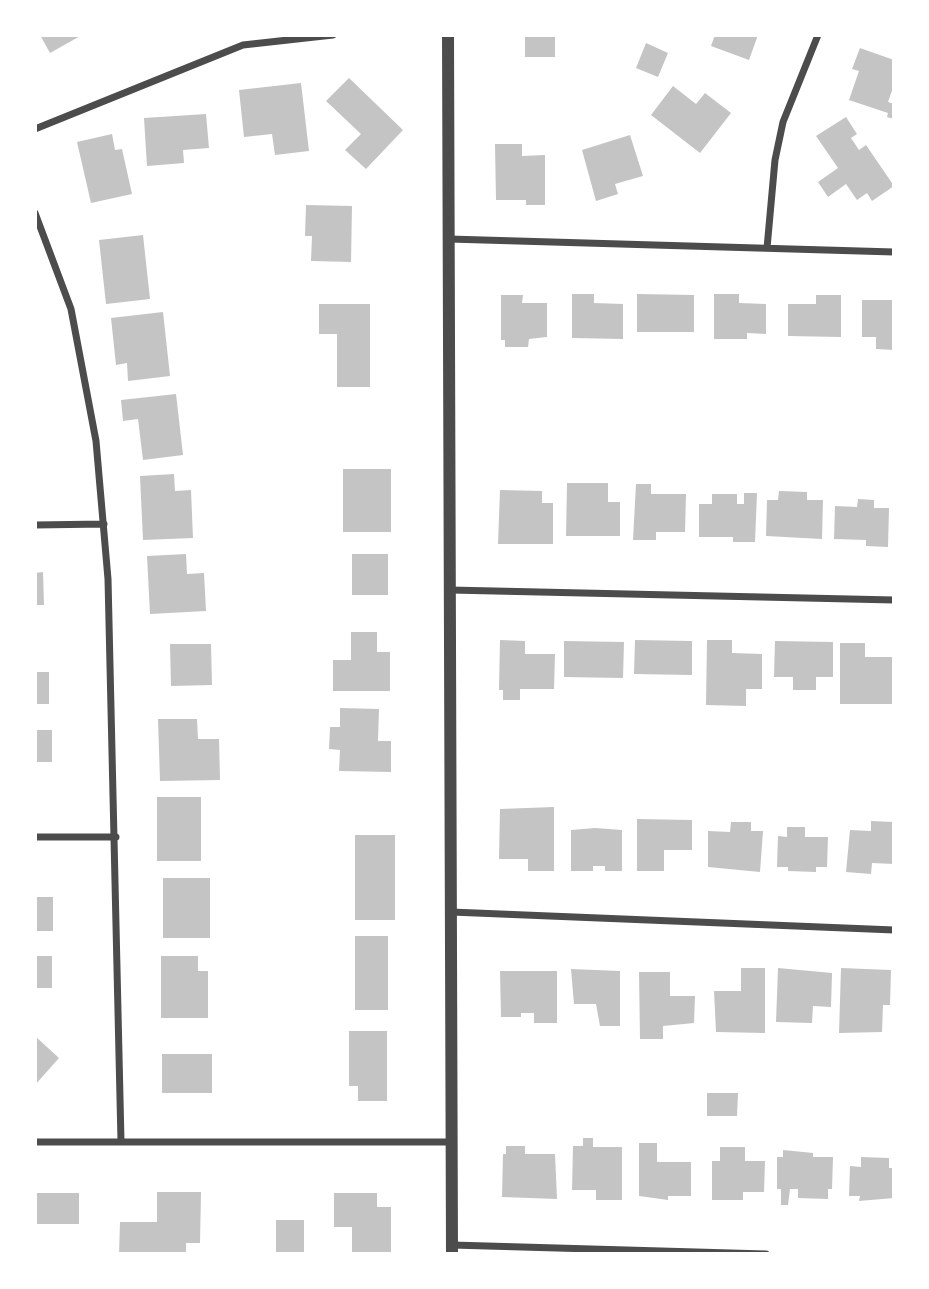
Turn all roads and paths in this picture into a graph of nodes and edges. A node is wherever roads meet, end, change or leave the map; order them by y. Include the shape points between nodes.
1 (333, 35) edge
2 (448, 35) edge
3 (818, 35) edge
4 (35, 129) edge
5 (35, 213) edge
6 (449, 239) junction
7 (766, 248) junction
8 (894, 252) edge
9 (104, 524) junction
10 (35, 525) edge
11 (450, 590) junction
12 (894, 600) edge
13 (35, 837) edge
14 (116, 837) junction
15 (451, 912) junction
16 (894, 930) edge
17 (121, 1141) junction
18 (35, 1142) edge
19 (452, 1142) junction
20 (452, 1249) edge
21 (766, 1254) edge

1 - 4 street via 243,46
2 - 6 street
3 - 7 street via 783,122
5 - 9 street via 71,309 96,441
6 - 7 street
6 - 11 street
7 - 8 street
9 - 10 street
9 - 14 street
11 - 12 street
11 - 15 street
13 - 14 street
14 - 17 street
15 - 16 street
15 - 19 street
17 - 18 street
17 - 19 street
19 - 20 street
20 - 21 street

